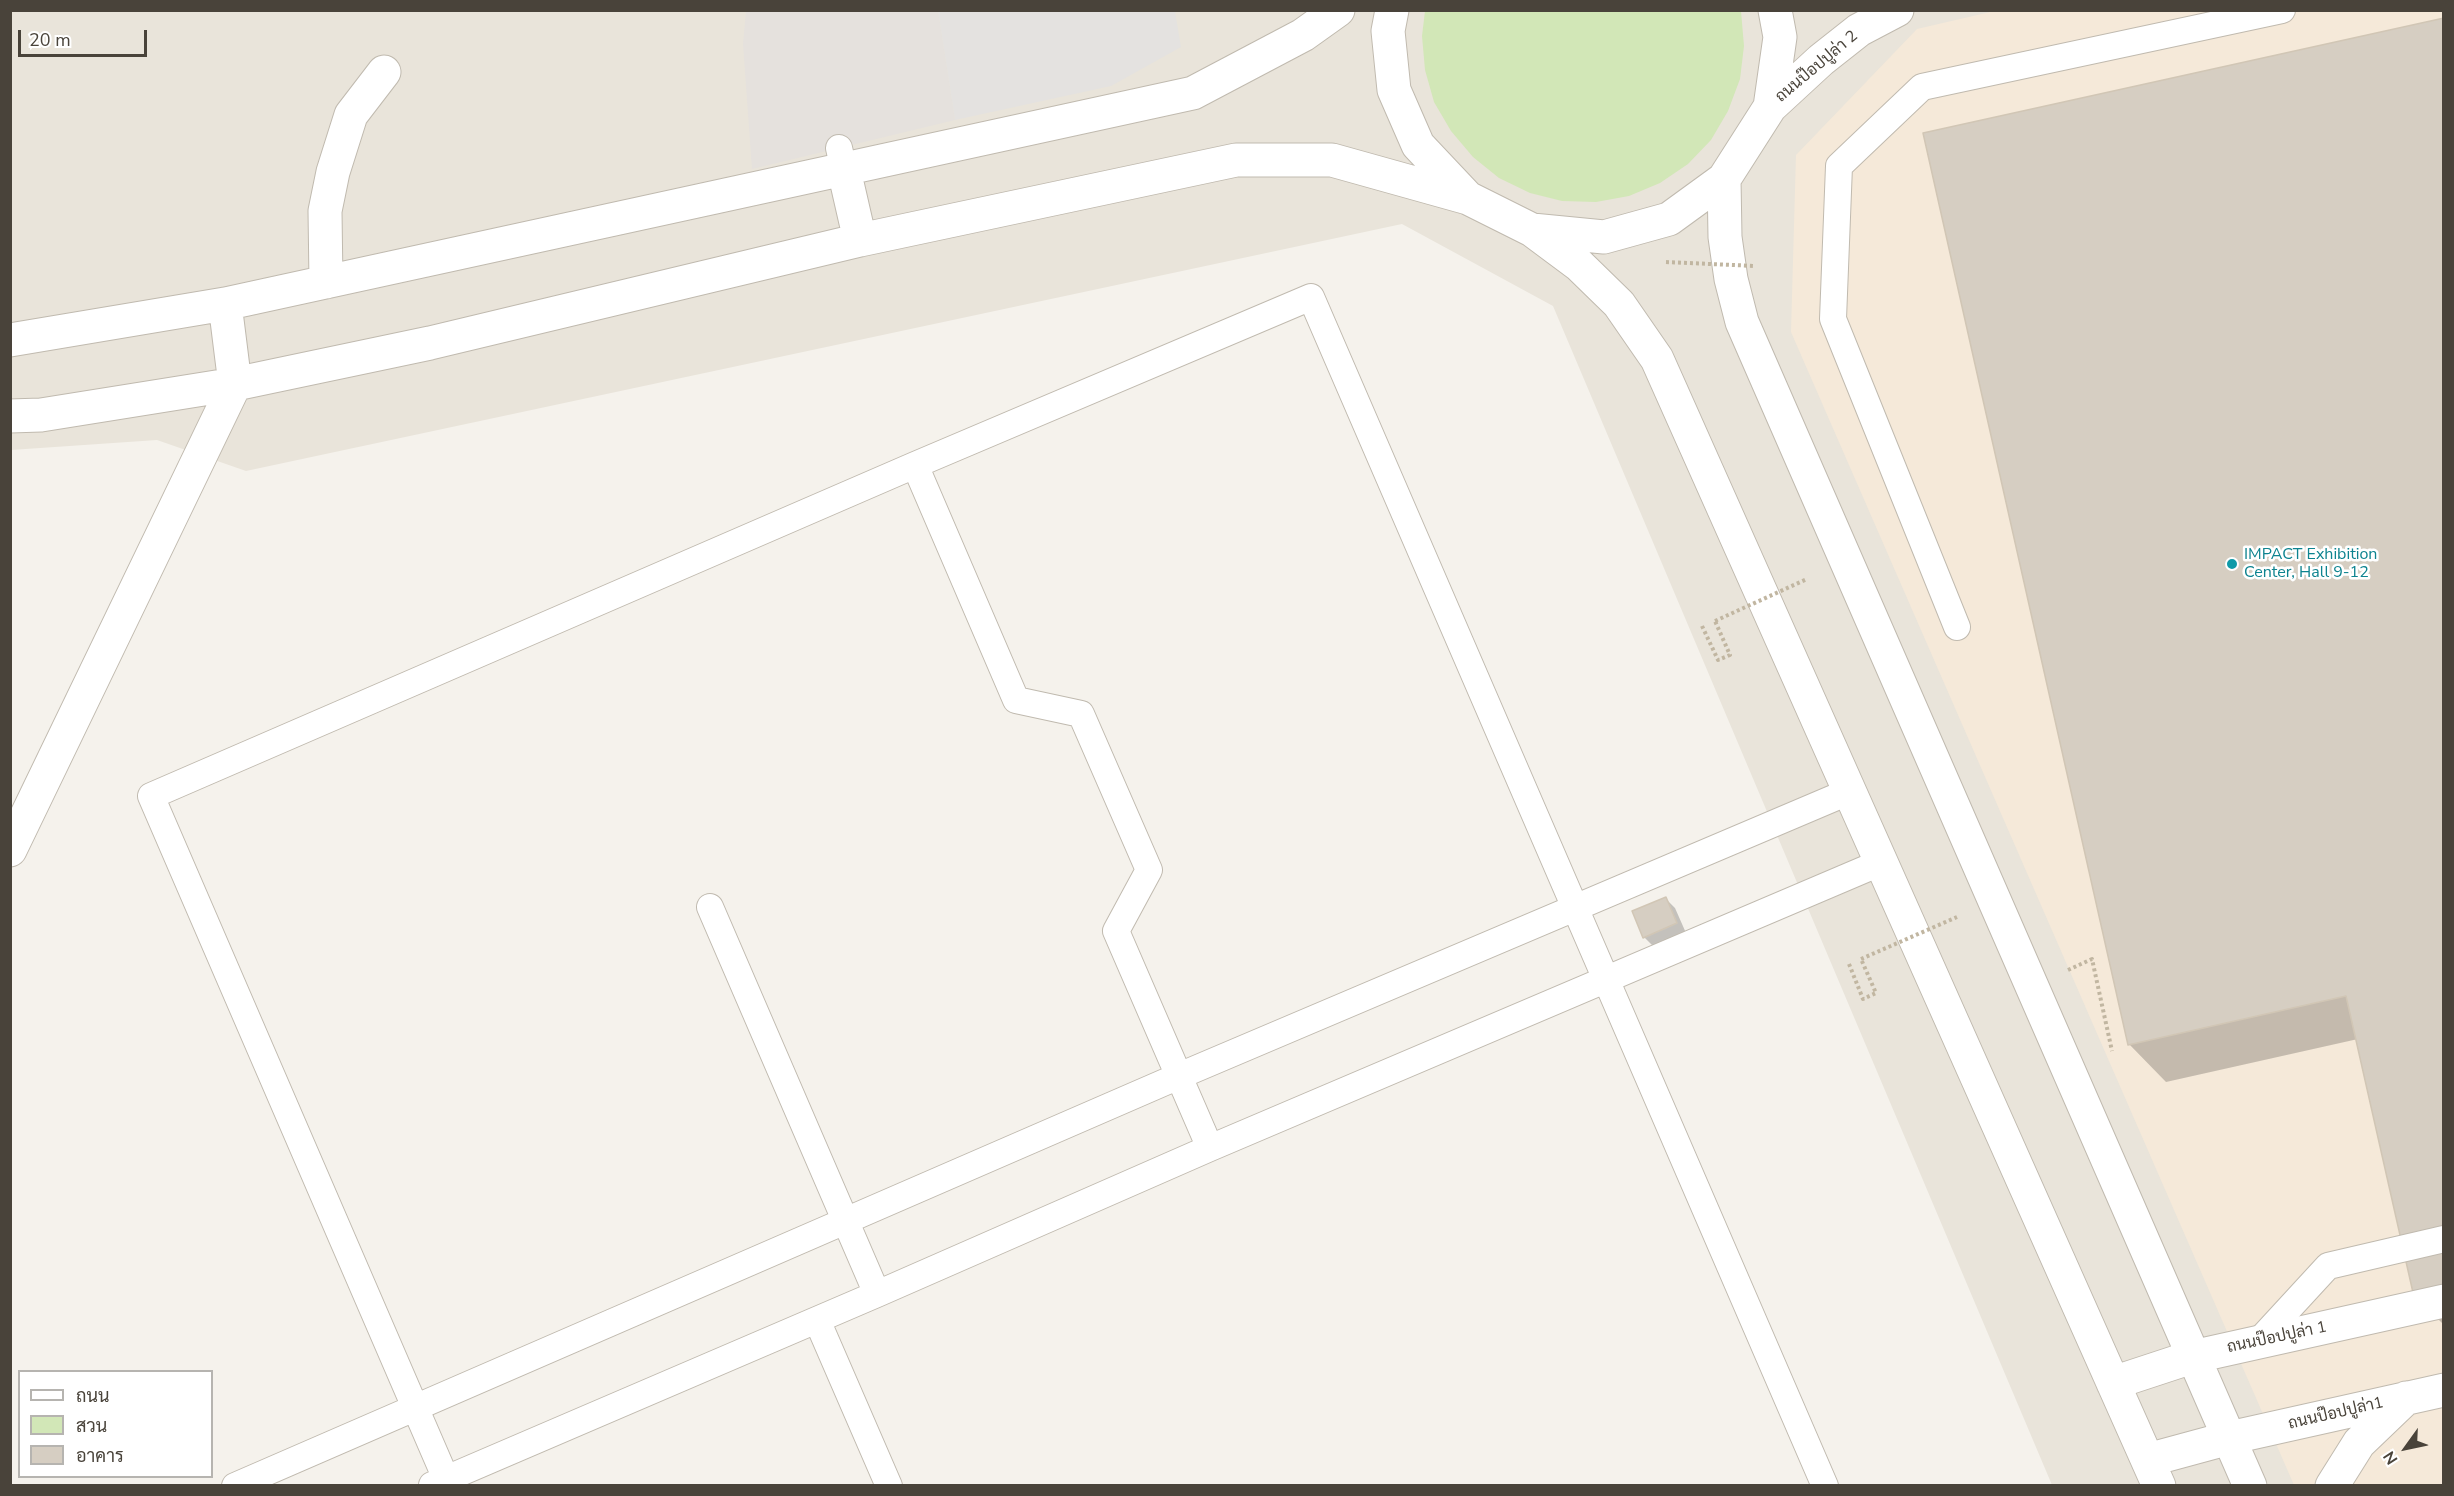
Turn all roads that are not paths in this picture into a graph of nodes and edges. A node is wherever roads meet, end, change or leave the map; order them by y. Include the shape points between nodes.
1 (1338, 10) edge
2 (1392, 10) edge
3 (1775, 10) edge
4 (1897, 10) edge
5 (2282, 10) edge
6 (384, 72) dead end
7 (1770, 107) junction
8 (841, 159) junction
9 (1724, 179) junction
10 (1468, 198) junction
11 (1532, 230) junction
12 (860, 240) junction
13 (326, 282) junction
14 (225, 304) junction
15 (10, 340) edge
16 (235, 384) junction
17 (10, 416) edge
18 (915, 465) junction
19 (1957, 627) dead end
20 (1848, 792) junction
21 (10, 850) edge
22 (1882, 862) junction
23 (710, 907) dead end
24 (1576, 909) junction
25 (1606, 980) junction
26 (1179, 1076) junction
27 (1210, 1148) junction
28 (846, 1223) junction
29 (2444, 1239) edge
30 (877, 1294) junction
31 (2444, 1301) edge
32 (817, 1320) junction
33 (2258, 1342) junction
34 (2193, 1357) junction
35 (2113, 1383) junction
36 (2444, 1390) edge
37 (2406, 1398) junction
38 (415, 1408) junction
39 (2229, 1438) junction
40 (2153, 1473) edge
41 (439, 1482) edge
42 (235, 1485) edge
43 (888, 1485) edge
44 (1825, 1485) edge
45 (2250, 1485) edge
46 (2332, 1485) edge

1 - 8 street via 1303,35 1193,93
2 - 10 street via 1388,31 1394,90 1418,145
3 - 7 street via 1780,37
4 - 7 street, ถนนป๊อปปูล่า 2 via 1859,30
5 - 19 lane via 1922,87 1839,166 1833,319
6 - 13 street via 351,115 333,172 325,211
7 - 9 street
8 - 12 street
8 - 13 street
9 - 11 street via 1669,219 1604,237
9 - 34 street via 1725,237 1742,322
10 - 11 street
10 - 12 street via 1332,160 1236,160
11 - 20 street via 1579,265 1619,303 1657,359
12 - 16 street via 429,343
13 - 14 street
14 - 15 street
14 - 16 street
16 - 17 street via 41,415
16 - 21 street
18 - 24 lane via 1311,297
18 - 26 lane via 1016,700 1081,714 1149,870 1116,931
18 - 38 lane via 151,796
20 - 22 street
20 - 24 lane
22 - 25 lane
22 - 35 street
23 - 28 lane
24 - 25 lane
24 - 26 lane
25 - 27 lane
25 - 44 lane
26 - 27 lane
26 - 28 lane
27 - 30 lane
28 - 30 lane
28 - 38 lane
29 - 33 lane via 2328,1266
30 - 32 lane
31 - 33 street, ถนนป๊อปปูล่า 1
32 - 41 lane
32 - 43 lane
33 - 34 street, ถนนป๊อปปูล่า 1
34 - 35 street, ถนนป๊อปปูล่า 1
34 - 39 street
35 - 40 street
36 - 37 street, ถนนป๊อปปูล่า1
37 - 39 street, ถนนป๊อปปูล่า1
37 - 46 street via 2359,1443
38 - 41 lane
38 - 42 lane
39 - 40 street, ถนนป๊อปปูล่า1
39 - 45 street

